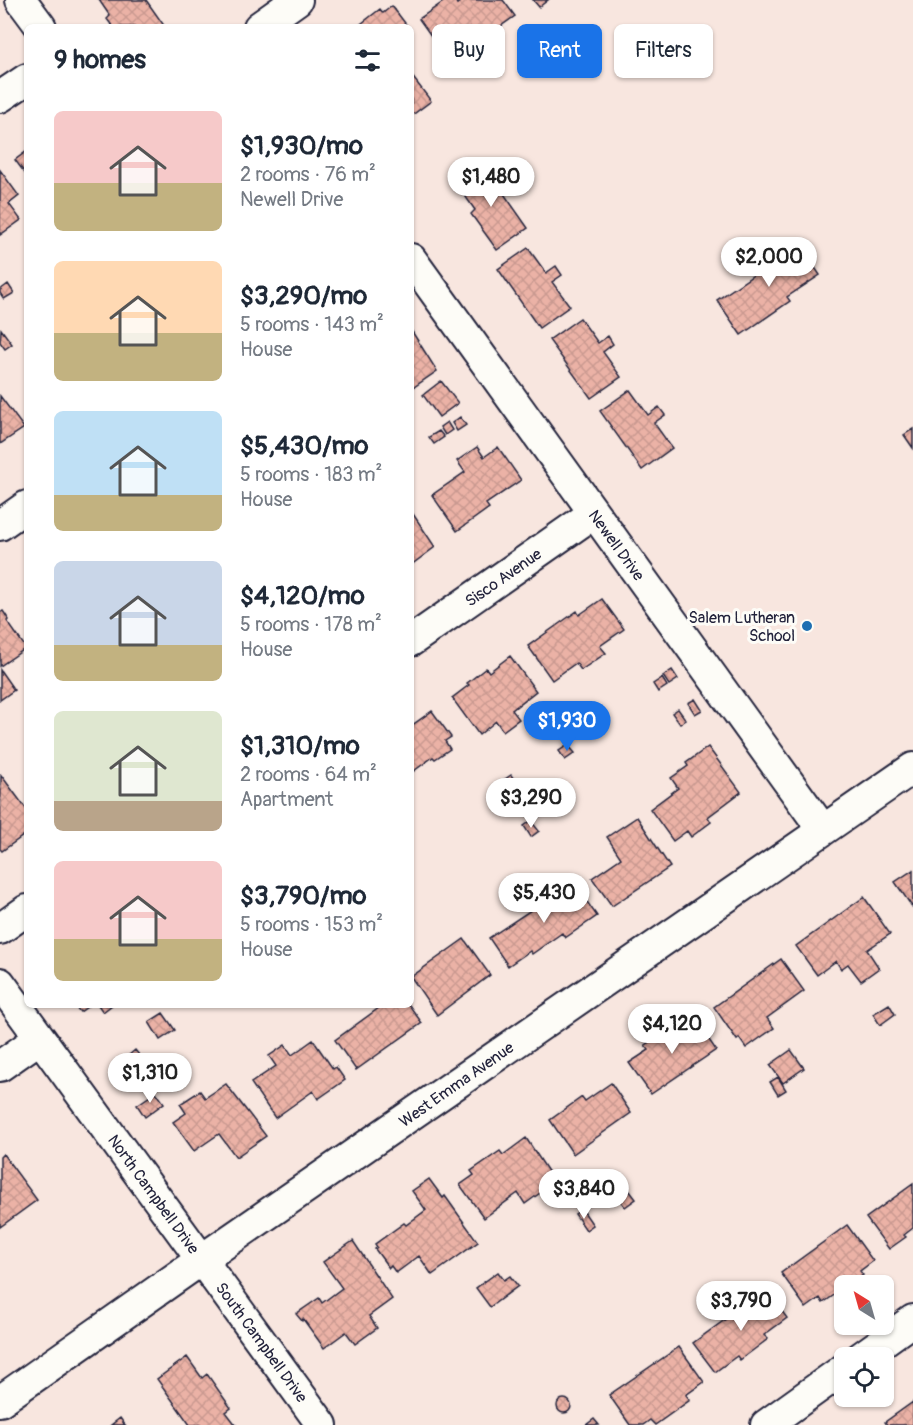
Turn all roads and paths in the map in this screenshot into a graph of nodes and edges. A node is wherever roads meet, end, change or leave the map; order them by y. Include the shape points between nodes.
1 (21, 0) edge
2 (297, 0) edge
3 (39, 24) edge
4 (263, 24) edge
5 (24, 81) edge
6 (0, 98) edge
7 (414, 263) edge
8 (24, 508) edge
9 (594, 513) junction
10 (0, 525) edge
11 (414, 639) edge
12 (913, 768) edge
13 (823, 830) junction
14 (24, 912) edge
15 (0, 929) edge
16 (0, 983) edge
17 (40, 1038) junction
18 (0, 1066) edge
19 (201, 1260) junction
20 (913, 1320) edge
21 (875, 1347) edge
22 (834, 1376) edge
23 (0, 1401) edge
24 (322, 1425) edge
25 (766, 1425) edge

1 - 3 street
2 - 4 street
5 - 6 street
7 - 9 street, Newell Drive
8 - 10 street
9 - 11 street, Sisco Avenue
9 - 13 street, Newell Drive
12 - 13 street, West Emma Avenue
13 - 19 street, West Emma Avenue
14 - 15 street
16 - 17 street, North Campbell Drive
17 - 18 street
17 - 19 street, North Campbell Drive
19 - 23 street, West Emma Avenue
19 - 24 street, South Campbell Drive
20 - 21 street
22 - 25 street

